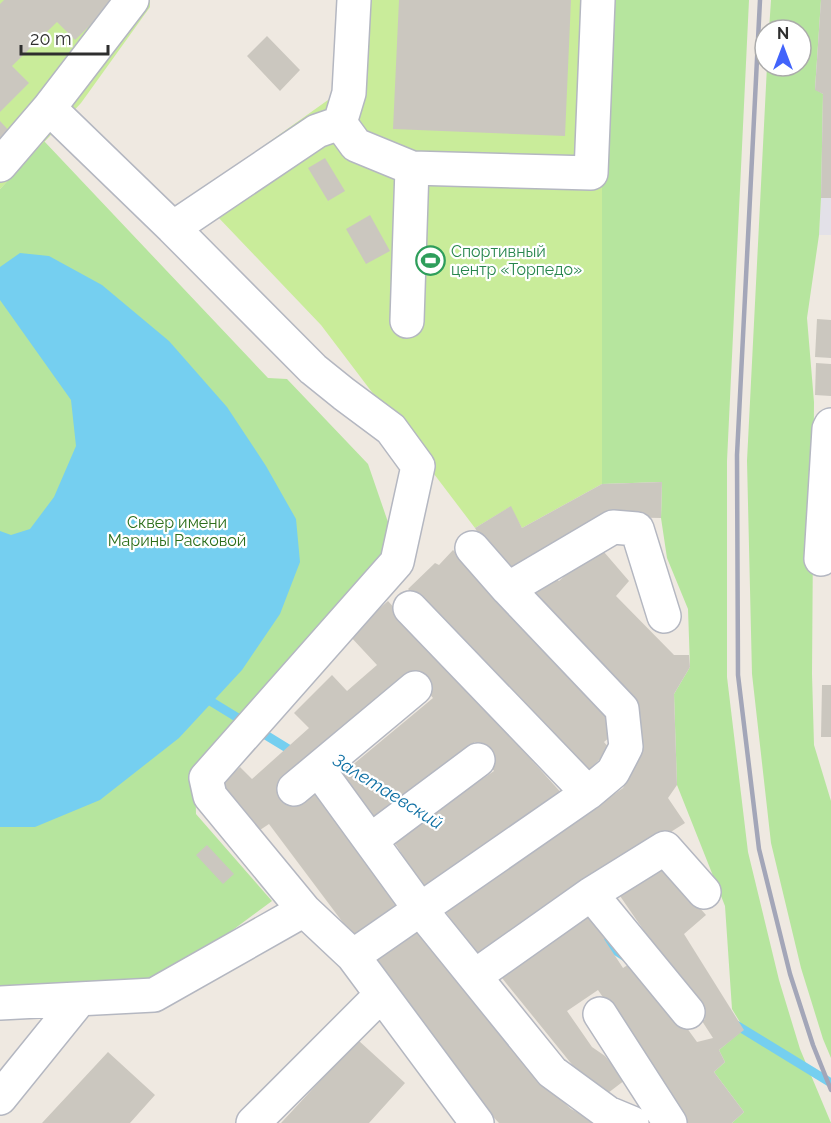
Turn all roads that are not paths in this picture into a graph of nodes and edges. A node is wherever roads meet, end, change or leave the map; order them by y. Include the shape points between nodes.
1 (132, 0) edge
2 (354, 0) edge
3 (598, 0) edge
4 (49, 108) junction
5 (340, 123) junction
6 (0, 165) edge
7 (412, 168) junction
8 (173, 228) junction
9 (407, 321) dead end
10 (831, 425) edge
11 (472, 548) dead end
12 (821, 559) dead end
13 (508, 589) junction
14 (410, 608) dead end
15 (664, 616) dead end
16 (415, 688) dead end
17 (478, 760) dead end
18 (588, 793) junction
19 (371, 840) junction
20 (704, 892) dead end
21 (591, 894) junction
22 (420, 909) junction
23 (304, 910) junction
24 (353, 956) junction
25 (475, 976) junction
26 (381, 995) junction
27 (80, 999) junction
28 (0, 1003) edge
29 (688, 1012) dead end
30 (600, 1014) dead end
31 (0, 1098) edge
32 (253, 1123) edge
33 (477, 1123) edge
34 (632, 1123) edge
35 (670, 1123) edge

1 - 4 street
2 - 5 street via 349,93
3 - 7 street via 591,173
4 - 6 street
4 - 8 street
5 - 7 street via 356,145
5 - 8 street via 317,131
7 - 9 street
8 - 23 street via 313,369 391,429 418,466 397,562 206,778 210,796
10 - 12 street
11 - 13 street
13 - 15 street via 613,527 637,529
13 - 18 street via 622,709 626,747 614,772
14 - 18 street
16 - 19 street via 306,779
17 - 19 street
18 - 22 street
19 - 22 street
20 - 21 street via 665,848
21 - 25 street
21 - 29 street
22 - 24 street
22 - 25 street
23 - 24 street
23 - 27 street via 154,995
24 - 26 street
25 - 34 street via 552,1072 608,1113
26 - 32 street
26 - 33 street
27 - 28 street
27 - 31 street
30 - 35 street

